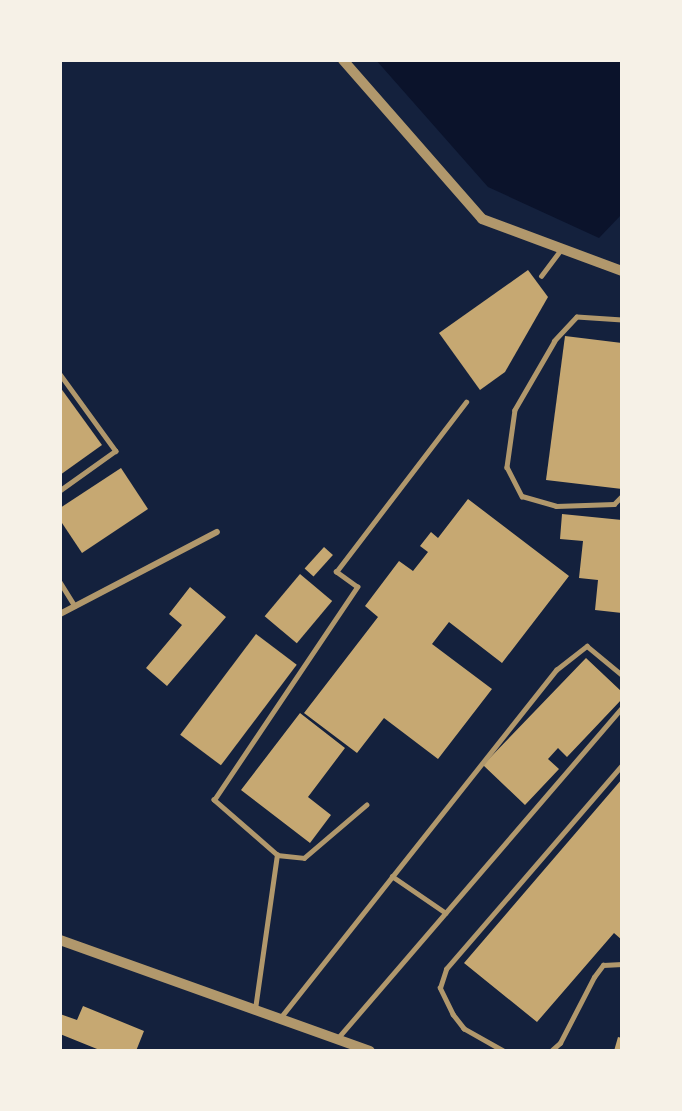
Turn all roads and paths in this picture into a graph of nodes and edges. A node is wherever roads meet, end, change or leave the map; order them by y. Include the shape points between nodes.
1 (343, 60) edge
2 (562, 248) junction
3 (622, 271) edge
4 (541, 276) dead end
5 (622, 320) edge
6 (60, 374) edge
7 (466, 402) dead end
8 (60, 491) edge
9 (622, 496) edge
10 (217, 532) dead end
11 (60, 582) edge
12 (75, 606) junction
13 (60, 614) edge
14 (622, 675) edge
15 (622, 708) edge
16 (622, 765) edge
17 (366, 805) dead end
18 (277, 855) junction
19 (392, 876) junction
20 (446, 913) junction
21 (60, 940) edge
22 (622, 964) edge
23 (255, 1009) junction
24 (280, 1018) junction
25 (337, 1039) junction
26 (492, 1046) junction
27 (370, 1051) edge
28 (488, 1051) edge
29 (503, 1051) edge
30 (551, 1051) edge

1 - 2 street via 482,219
2 - 3 street
2 - 4 lane
5 - 9 lane via 577,317 555,341 515,410 507,467 522,496 556,506 614,504
6 - 8 lane via 116,451
7 - 18 lane via 336,572 357,587 214,800
10 - 12 street
11 - 12 lane
12 - 13 street
14 - 19 lane via 587,646 579,649 556,670
15 - 20 lane
16 - 26 lane via 446,969 440,988 444,1001 464,1029
17 - 18 lane via 304,858
18 - 23 lane
19 - 20 lane
19 - 24 lane
20 - 25 lane
21 - 23 street
22 - 30 lane via 603,965 561,1043
23 - 24 street
24 - 25 street
25 - 27 street
26 - 28 lane
26 - 29 lane

